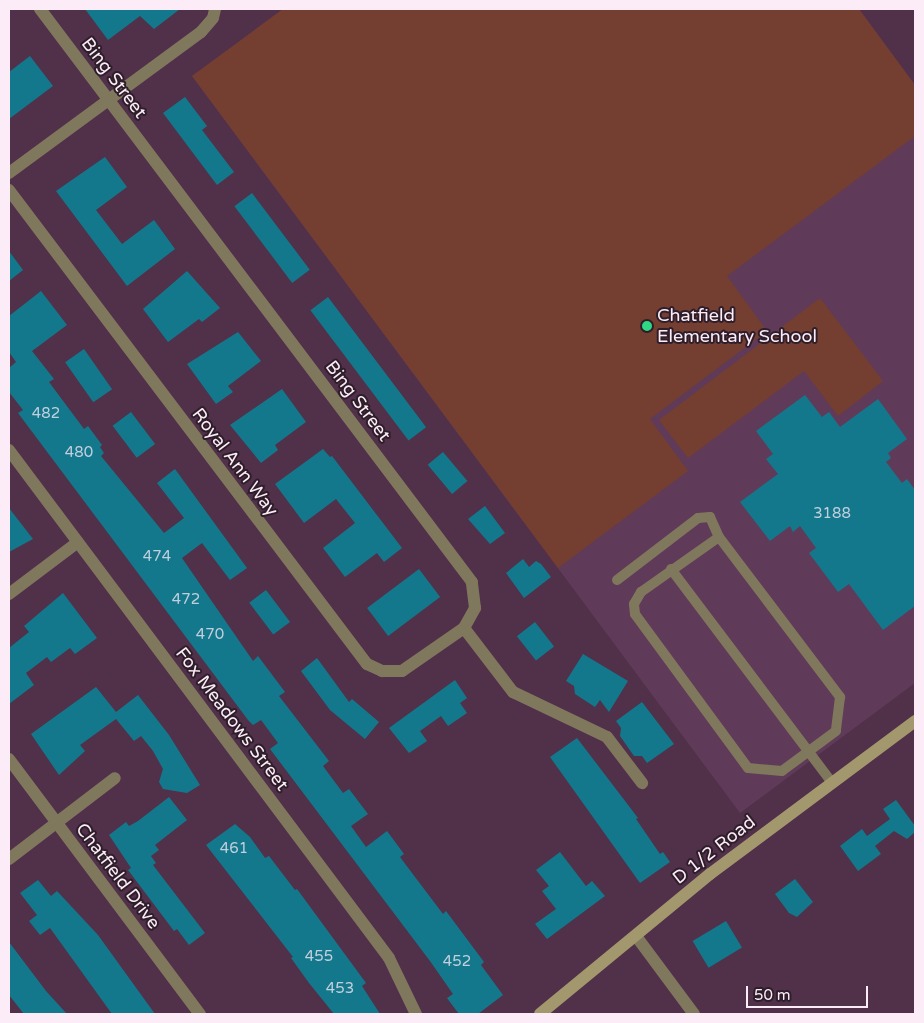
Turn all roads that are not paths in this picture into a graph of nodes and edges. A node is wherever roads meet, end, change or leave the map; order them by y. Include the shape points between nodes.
1 (40, 9) edge
2 (214, 13) edge
3 (107, 98) junction
4 (9, 173) edge
5 (9, 190) edge
6 (9, 450) edge
7 (719, 537) junction
8 (78, 542) junction
9 (671, 569) junction
10 (617, 580) dead end
11 (9, 594) edge
12 (464, 628) junction
13 (915, 721) edge
14 (808, 752) junction
15 (9, 759) edge
16 (115, 778) dead end
17 (642, 783) dead end
18 (832, 783) junction
19 (56, 822) junction
20 (9, 859) edge
21 (636, 936) junction
22 (200, 1014) edge
23 (416, 1014) edge
24 (540, 1014) edge
25 (694, 1014) edge

1 - 3 street, Bing Street
2 - 3 street via 201,32
3 - 4 street
3 - 12 street, Bing Street via 472,582 475,608
5 - 12 street, Royal Ann Way via 368,664 382,671 402,671
6 - 8 street, Fox Meadows Street
7 - 9 lane
7 - 10 lane via 710,517 698,518
7 - 14 lane via 840,697 836,731
8 - 11 street
8 - 23 street, Fox Meadows Street via 389,958
9 - 14 lane
9 - 14 lane via 641,592 634,604 635,614 748,768 782,771
12 - 17 street via 513,692 607,737
13 - 18 main road, D 1/2 Road
14 - 18 lane
15 - 19 street, Chatfield Drive
16 - 19 street
18 - 21 main road, D 1/2 Road via 710,874
19 - 20 street
19 - 22 street, Chatfield Drive
21 - 24 main road, D 1/2 Road
21 - 25 street

